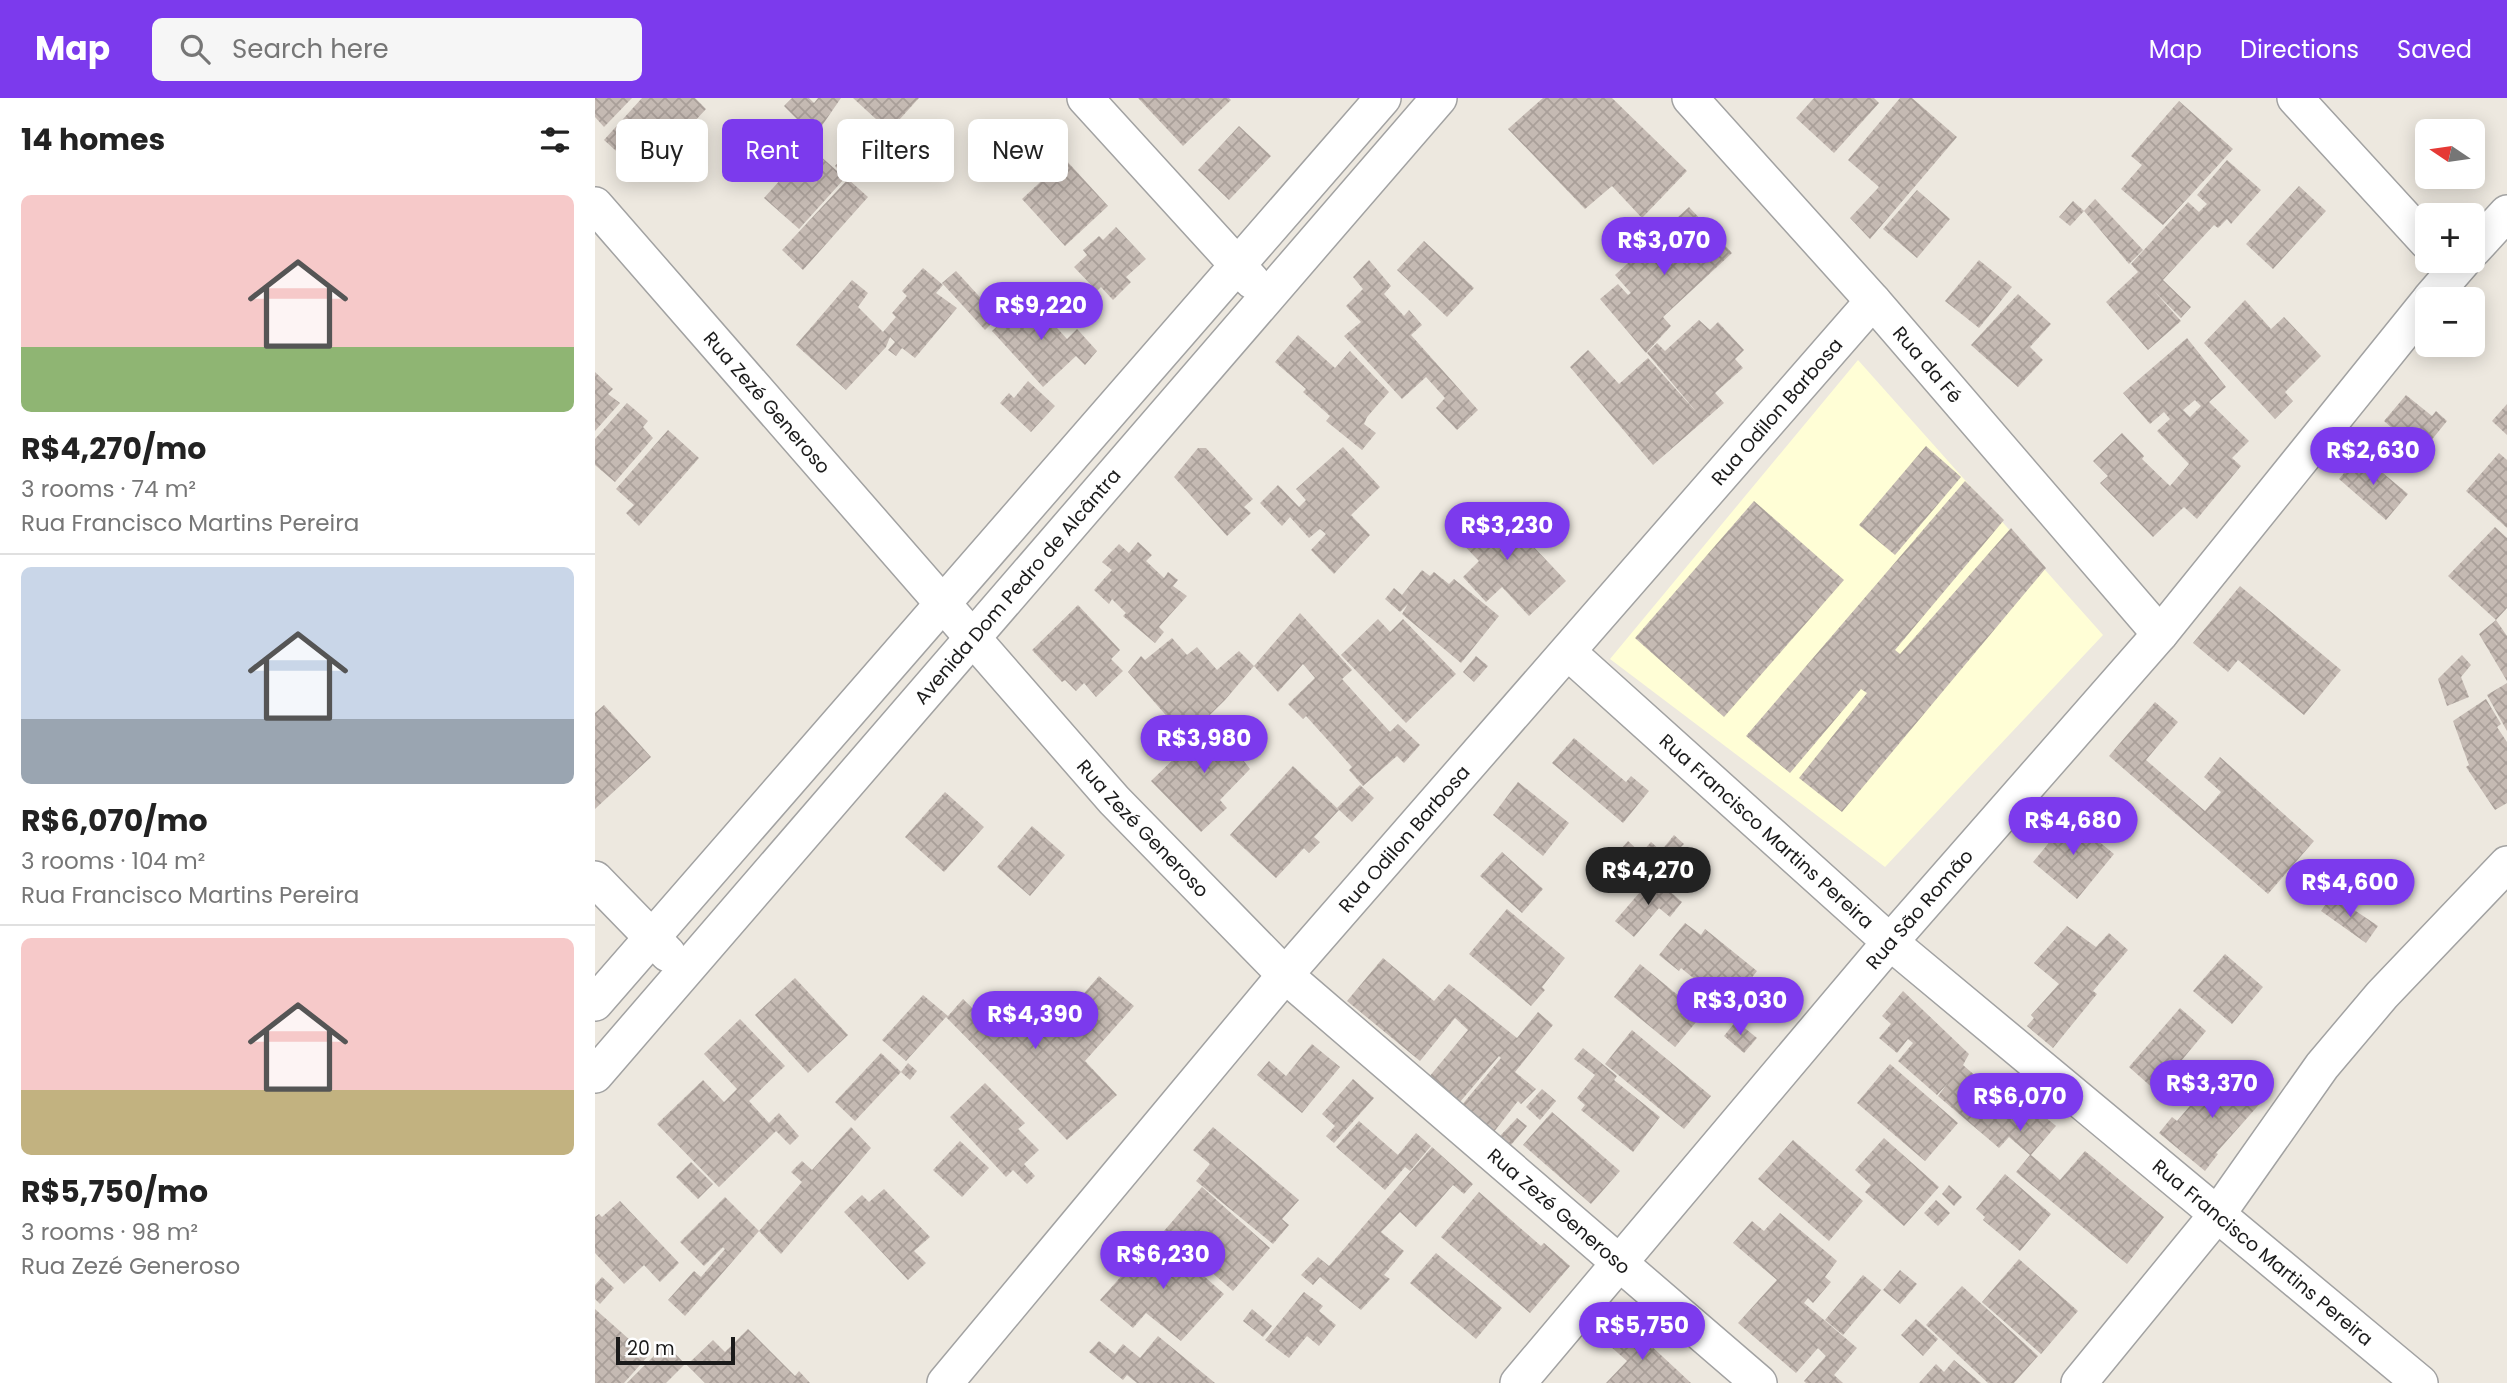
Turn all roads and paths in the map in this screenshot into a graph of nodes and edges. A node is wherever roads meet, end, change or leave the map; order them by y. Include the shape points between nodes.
1 (1085, 98) edge
2 (1383, 98) edge
3 (1439, 98) edge
4 (1690, 98) edge
5 (2295, 98) edge
6 (595, 205) edge
7 (2507, 213) edge
8 (2415, 229) edge
9 (2485, 235) edge
10 (1235, 266) junction
11 (1268, 295) junction
12 (1873, 301) junction
13 (2415, 318) edge
14 (941, 602) junction
15 (2160, 634) junction
16 (970, 638) junction
17 (1569, 653) junction
18 (2507, 863) edge
19 (595, 878) edge
20 (651, 938) junction
21 (1890, 942) junction
22 (686, 973) junction
23 (1285, 975) junction
24 (595, 1003) edge
25 (595, 1075) edge
26 (2219, 1212) junction
27 (1620, 1262) junction
28 (944, 1383) edge
29 (1518, 1383) edge
30 (1759, 1383) edge
31 (2079, 1383) edge
32 (2420, 1383) edge

1 - 10 street
2 - 10 street
3 - 11 street, Avenida Dom Pedro de Alcântra
4 - 12 street, Rua da Fé
5 - 8 street
6 - 14 street, Rua Zezé Generoso
7 - 9 street, Rua São Romão
10 - 11 street
10 - 14 street
11 - 16 street, Avenida Dom Pedro de Alcântra
12 - 15 street, Rua da Fé
12 - 17 street, Rua Odilon Barbosa
13 - 15 street, Rua São Romão
14 - 16 street, Rua Zezé Generoso
14 - 20 street
15 - 21 street, Rua São Romão
16 - 22 street, Avenida Dom Pedro de Alcântra
16 - 23 street, Rua Zezé Generoso via 1114,800
17 - 21 street, Rua Francisco Martins Pereira
17 - 23 street, Rua Odilon Barbosa
18 - 26 street via 2322,1066
19 - 20 street
20 - 22 street
20 - 24 street
21 - 26 street, Rua Francisco Martins Pereira
21 - 27 street, Rua São Romão
22 - 25 street, Avenida Dom Pedro de Alcântra
23 - 27 street, Rua Zezé Generoso
23 - 28 street, Rua Odilon Barbosa
26 - 31 street
26 - 32 street, Rua Francisco Martins Pereira
27 - 29 street, Rua São Romão
27 - 30 street, Rua Zezé Generoso

